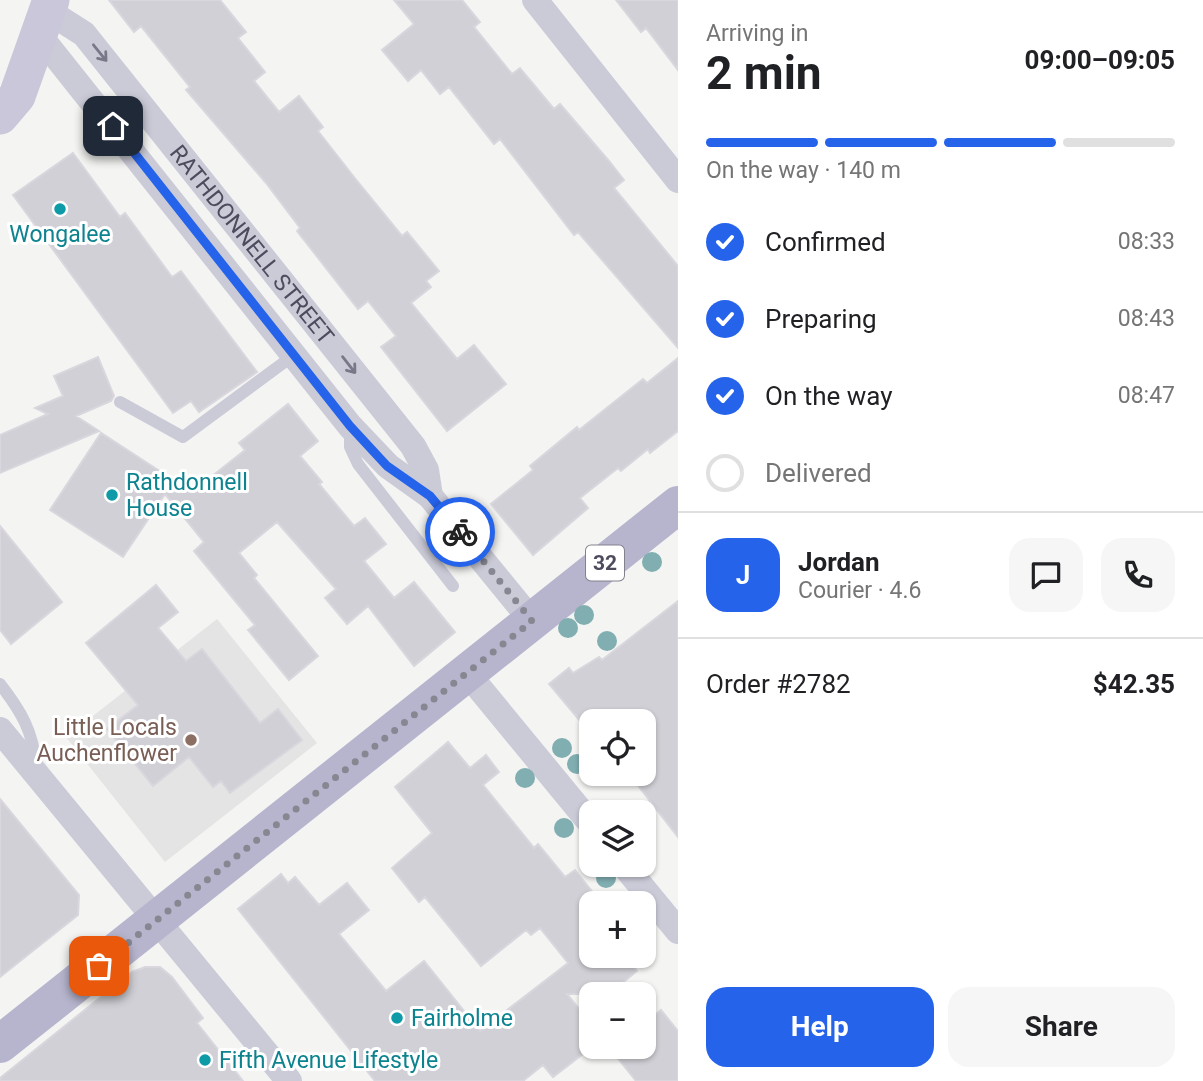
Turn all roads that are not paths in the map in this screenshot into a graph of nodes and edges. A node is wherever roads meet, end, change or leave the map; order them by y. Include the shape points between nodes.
1 (536, 0) edge
2 (46, 16) edge
3 (0, 116) edge
4 (678, 180) edge
5 (295, 355) junction
6 (120, 402) dead end
7 (350, 426) junction
8 (430, 496) junction
9 (678, 505) edge
10 (453, 586) dead end
11 (532, 621) junction
12 (467, 673) junction
13 (0, 684) edge
14 (0, 730) edge
15 (37, 776) junction
16 (579, 809) edge
17 (634, 877) edge
18 (157, 920) junction
19 (678, 932) edge
20 (0, 1044) edge
21 (289, 1081) edge

1 - 4 street
2 - 3 street via 17,96
2 - 5 street, RATHDONNELL STREET
2 -> 8 street, RATHDONNELL STREET via 77,27 93,46 413,446 426,470
5 - 6 lane via 180,441
5 - 7 street, RATHDONNELL STREET
7 - 8 street, RATHDONNELL STREET via 387,466
7 - 10 lane, RATHDONNELL STREET via 350,447 358,464
8 - 11 street, RATHDONNELL STREET
9 - 11 main road, 32
11 - 12 main road, 32
12 - 16 street
12 - 18 main road, 32
13 - 15 lane via 23,713 34,743
14 - 15 street
15 - 18 street
17 - 19 street
18 - 20 main road, 32
18 - 21 street

